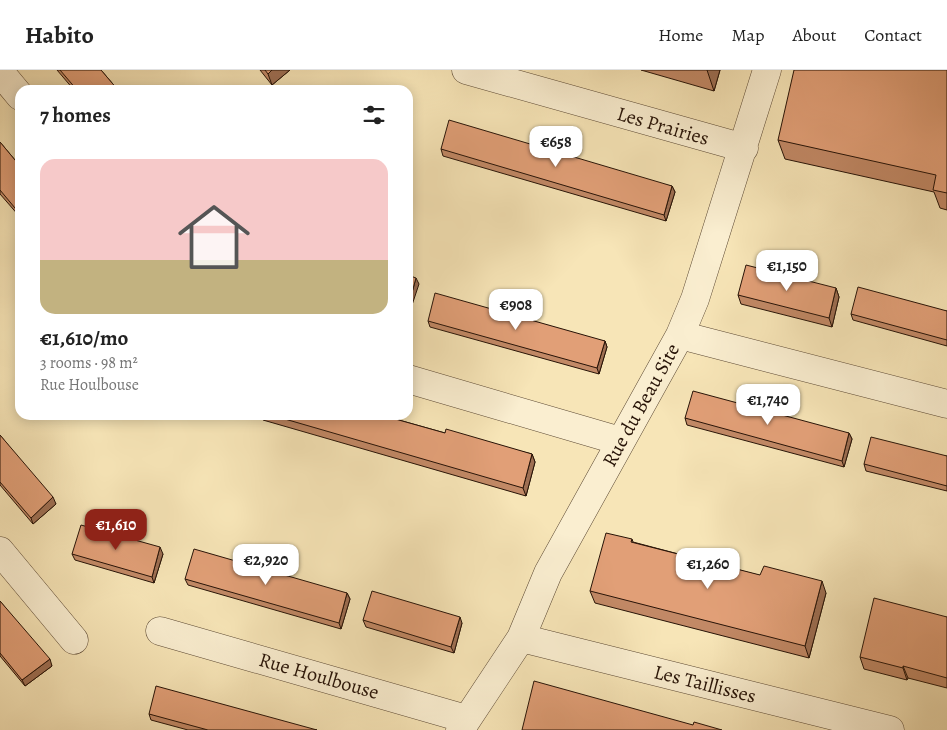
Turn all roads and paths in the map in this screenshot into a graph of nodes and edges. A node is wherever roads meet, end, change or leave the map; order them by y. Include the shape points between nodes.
1 (466, 70) edge
2 (767, 70) edge
3 (0, 72) edge
4 (15, 90) edge
5 (744, 148) junction
6 (680, 335) junction
7 (413, 379) edge
8 (947, 404) edge
9 (620, 441) junction
10 (0, 551) edge
11 (160, 631) dead end
12 (521, 638) junction
13 (74, 640) dead end
14 (463, 725) edge
15 (890, 730) edge

1 - 5 street, Les Prairies
2 - 5 street, Rue du Beau Site
3 - 4 street
5 - 6 street, Rue du Beau Site via 695,299
6 - 8 street
6 - 9 street, Rue du Beau Site
7 - 9 street
9 - 12 street, Rue du Beau Site via 548,573
10 - 13 street
11 - 14 street, Rue Houlbouse
12 - 14 street, Rue du Beau Site
12 - 15 street, Les Taillisses

